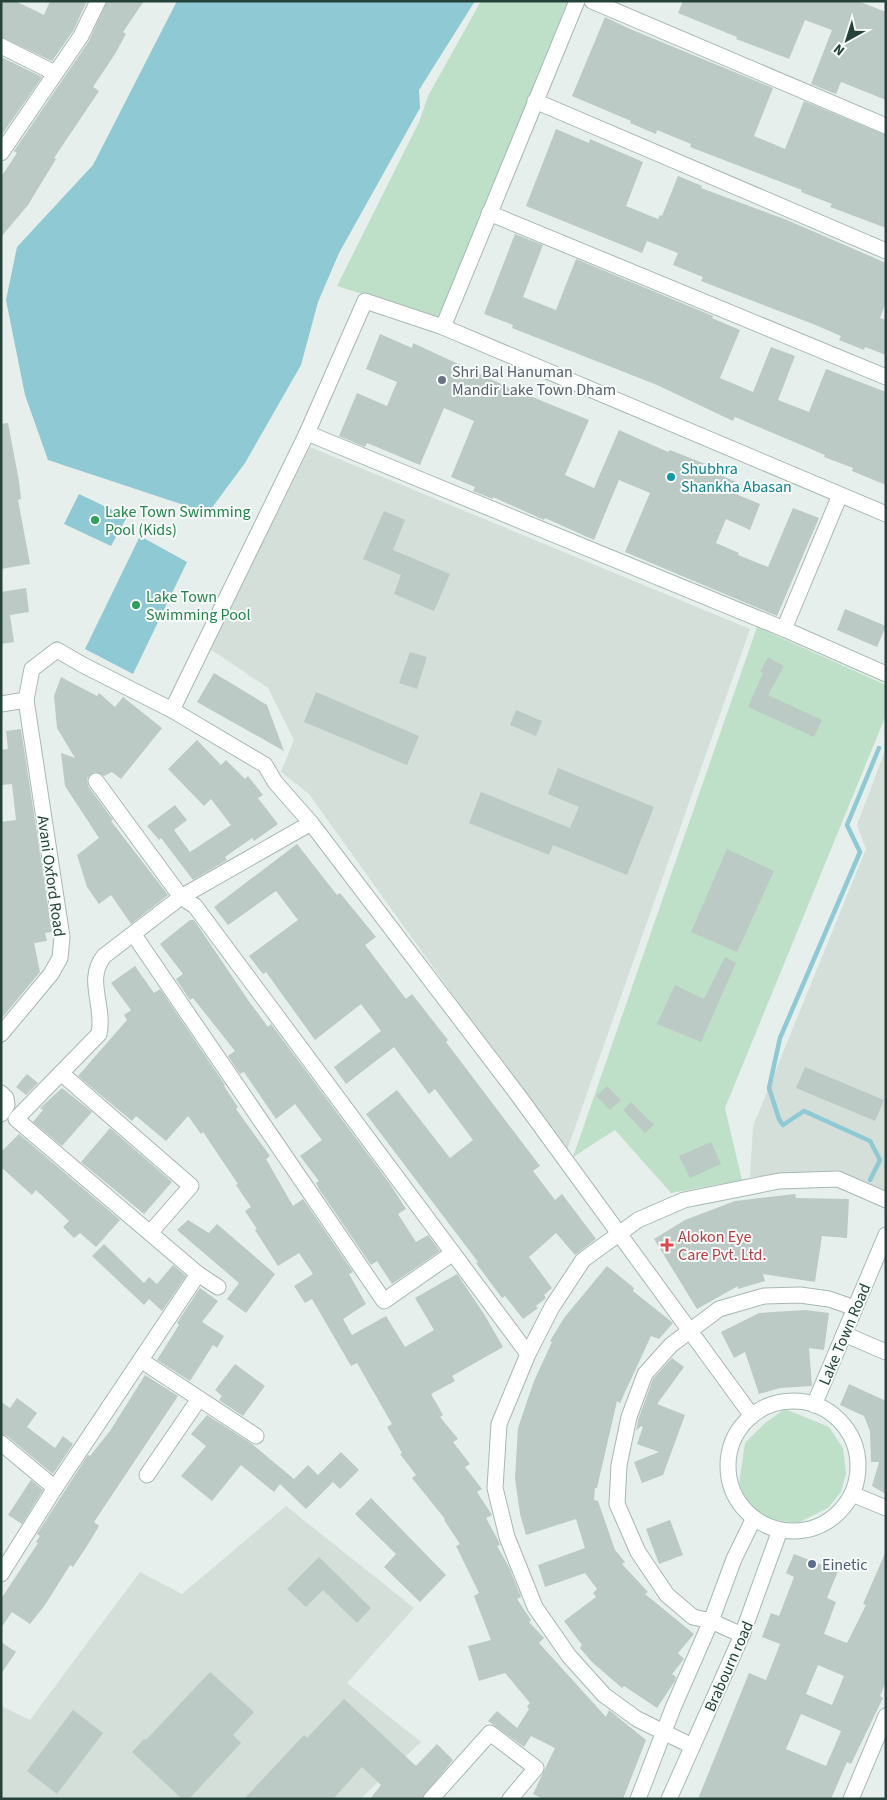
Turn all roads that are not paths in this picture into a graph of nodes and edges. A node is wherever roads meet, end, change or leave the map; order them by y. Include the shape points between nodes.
1 (98, 1) edge
2 (577, 1) edge
3 (592, 1) edge
4 (1, 46) edge
5 (55, 73) junction
6 (535, 101) junction
7 (886, 126) edge
8 (1, 153) edge
9 (489, 213) junction
10 (886, 251) edge
11 (443, 327) junction
12 (886, 377) edge
13 (307, 433) junction
14 (840, 494) junction
15 (886, 514) edge
16 (784, 629) junction
17 (886, 674) edge
18 (26, 700) junction
19 (1, 704) edge
20 (172, 710) junction
21 (96, 781) dead end
22 (311, 822) junction
23 (181, 897) junction
24 (134, 935) junction
25 (1, 1034) edge
26 (61, 1073) junction
27 (1, 1094) edge
28 (1, 1114) edge
29 (886, 1200) edge
30 (150, 1233) junction
31 (619, 1233) junction
32 (886, 1235) edge
33 (453, 1253) junction
34 (198, 1274) junction
35 (218, 1287) dead end
36 (855, 1308) junction
37 (690, 1330) junction
38 (844, 1334) junction
39 (886, 1352) edge
40 (528, 1354) junction
41 (142, 1361) junction
42 (200, 1399) junction
43 (814, 1405) junction
44 (752, 1416) junction
45 (256, 1436) dead end
46 (1, 1443) edge
47 (147, 1475) dead end
48 (55, 1488) junction
49 (852, 1494) junction
50 (886, 1508) edge
51 (754, 1518) junction
52 (780, 1530) junction
53 (1, 1574) edge
54 (711, 1622) junction
55 (742, 1635) junction
56 (886, 1716) edge
57 (664, 1733) junction
58 (692, 1746) junction
59 (431, 1799) edge
60 (510, 1799) edge
61 (638, 1799) edge
62 (669, 1799) edge
63 (852, 1799) edge

1 - 5 street via 81,36
2 - 6 street
3 - 7 street
4 - 5 street
5 - 8 street
6 - 9 street
6 - 10 street
9 - 11 street
9 - 12 street
11 - 13 street via 365,301
11 - 14 street
13 - 16 street
13 - 20 street
14 - 15 street
14 - 16 street
16 - 17 street
18 - 19 street
18 - 20 street, Avani Oxford Road via 32,669 57,650
18 - 25 street, Avani Oxford Road via 62,937 60,958 52,974
20 - 22 street via 265,764 275,782
21 - 23 street
22 - 23 street
22 - 31 street
23 - 24 street
23 - 33 street via 195,906
24 - 26 street via 104,956 96,968 94,977 102,1020 99,1034
24 - 33 street via 384,1301
26 - 30 street via 191,1186
26 - 30 street via 16,1119
27 - 28 street via 7,1105
29 - 31 street via 838,1179 779,1181 684,1200 638,1220
30 - 34 street
31 - 37 street
31 - 40 street via 583,1260 552,1307
32 - 36 street, Lake Town Road
33 - 40 street
34 - 35 street
34 - 41 street
36 - 37 street via 830,1299 764,1296 719,1309
36 - 38 street, Lake Town Road
37 - 44 street
37 - 54 street via 644,1374 629,1417 619,1465 617,1504 638,1552 667,1595 693,1617
38 - 39 street
38 - 43 street, Lake Town Road
40 - 57 street via 499,1424 495,1488 507,1537 535,1607 569,1656 604,1695 637,1719
41 - 42 street
41 - 48 street
42 - 45 street
42 - 47 street
43 - 44 street via 785,1402 771,1405
43 - 49 street via 830,1413 853,1441 857,1468
44 - 51 street via 736,1434 729,1456 729,1479 738,1501
46 - 48 street
48 - 53 street
49 - 50 street
49 - 52 street via 843,1509 830,1520 814,1528
51 - 52 street
51 - 54 street via 734,1559
52 - 55 street, Brabourn road
54 - 55 street
54 - 57 street
55 - 58 street, Brabourn road
56 - 63 street
57 - 58 street
57 - 61 street
58 - 62 street, Brabourn road
59 - 60 street via 490,1732 536,1768

